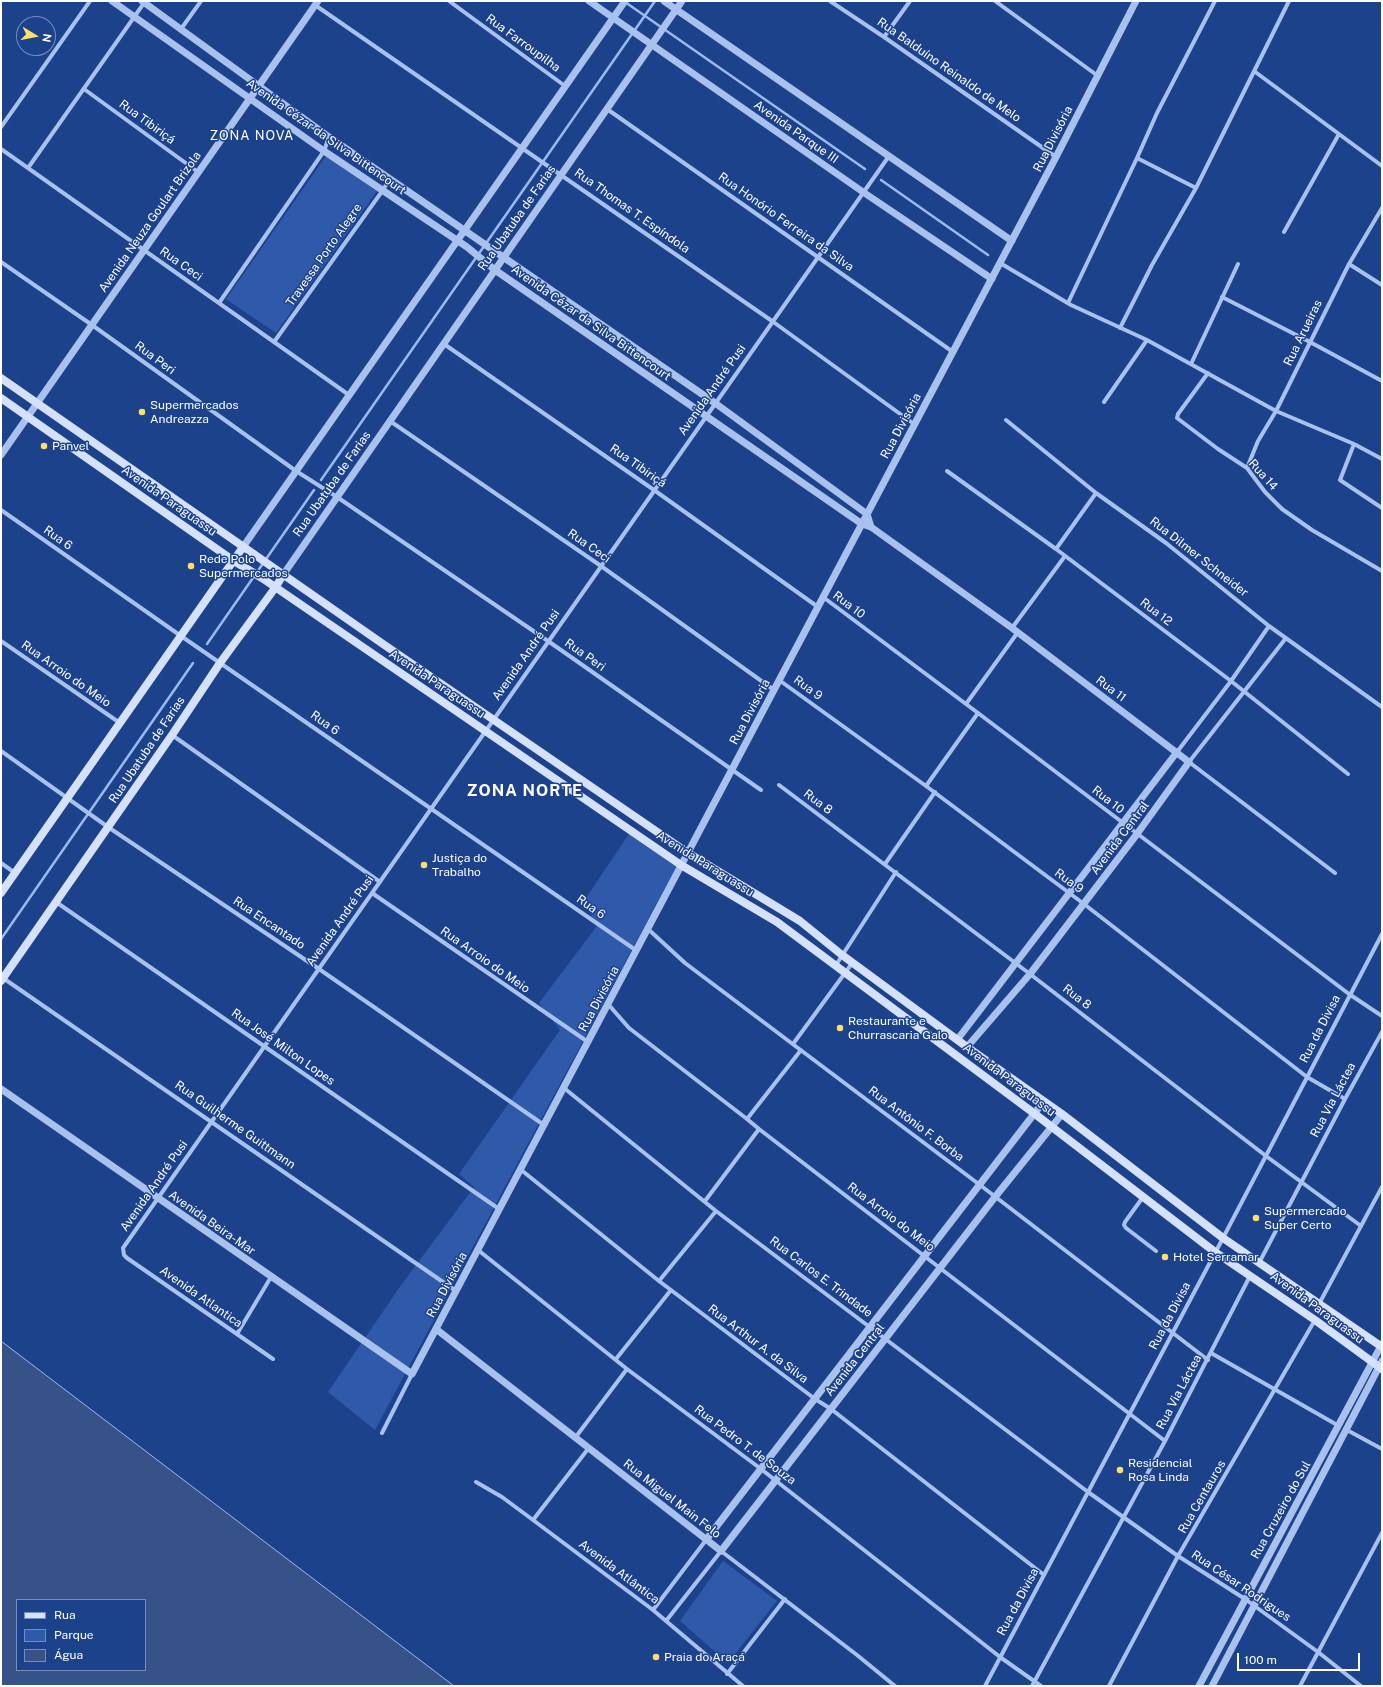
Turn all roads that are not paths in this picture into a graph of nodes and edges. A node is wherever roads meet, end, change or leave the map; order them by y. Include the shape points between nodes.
1 (90, 1) edge
2 (112, 1) edge
3 (201, 1) edge
4 (449, 1) edge
5 (589, 1) edge
6 (665, 1) edge
7 (682, 1) edge
8 (830, 1) edge
9 (910, 1) edge
10 (995, 1) edge
11 (1136, 1) edge
12 (1215, 1) edge
13 (1289, 1) edge
14 (143, 2) edge
15 (316, 3) edge
16 (623, 3) edge
17 (677, 9) junction
18 (134, 17) junction
19 (613, 18) junction
20 (181, 29) junction
21 (884, 37) junction
22 (652, 45) junction
23 (1254, 71) junction
24 (1098, 76) junction
25 (258, 86) junction
26 (566, 86) junction
27 (84, 89) junction
28 (250, 98) junction
29 (607, 109) junction
30 (1, 127) edge
31 (1339, 134) junction
32 (329, 137) junction
33 (522, 148) junction
34 (1, 149) edge
35 (324, 152) junction
36 (889, 156) junction
37 (1056, 157) junction
38 (1137, 158) junction
39 (1382, 166) edge
40 (28, 168) junction
41 (198, 172) junction
42 (561, 175) junction
43 (390, 178) junction
44 (1196, 188) junction
45 (383, 190) junction
46 (862, 192) junction
47 (1382, 208) edge
48 (463, 231) junction
49 (1284, 232) dead end
50 (1012, 240) junction
51 (457, 241) junction
52 (144, 250) junction
53 (818, 256) junction
54 (503, 258) junction
55 (1, 262) edge
56 (1000, 263) junction
57 (1238, 264) dead end
58 (1349, 264) junction
59 (495, 270) junction
60 (992, 279) junction
61 (1382, 285) edge
62 (1222, 297) junction
63 (1068, 302) junction
64 (219, 303) junction
65 (772, 321) junction
66 (92, 325) junction
67 (1120, 328) junction
68 (1147, 340) junction
69 (274, 342) junction
70 (1310, 342) junction
71 (444, 344) junction
72 (953, 352) junction
73 (1192, 364) junction
74 (1208, 373) junction
75 (1, 378) edge
76 (1382, 381) edge
77 (349, 395) junction
78 (1, 398) edge
79 (1104, 402) dead end
80 (37, 403) junction
81 (715, 403) junction
82 (1276, 411) junction
83 (706, 416) junction
84 (28, 417) junction
85 (1006, 420) dead end
86 (390, 422) junction
87 (914, 424) junction
88 (1354, 444) junction
89 (1, 455) edge
90 (1382, 459) edge
91 (1247, 468) junction
92 (296, 471) junction
93 (947, 472) dead end
94 (654, 490) junction
95 (1096, 493) junction
96 (337, 497) junction
97 (1382, 508) edge
98 (1, 510) edge
99 (867, 514) junction
100 (862, 524) junction
101 (871, 527) junction
102 (243, 547) junction
103 (1056, 549) junction
104 (1065, 556) junction
105 (234, 561) junction
106 (601, 566) junction
107 (1382, 571) edge
108 (283, 575) junction
109 (276, 588) junction
110 (823, 598) junction
111 (818, 607) junction
112 (1269, 626) junction
113 (1015, 630) junction
114 (181, 636) junction
115 (1286, 638) junction
116 (1, 641) edge
117 (548, 642) junction
118 (220, 663) junction
119 (779, 680) junction
120 (1231, 681) junction
121 (774, 690) junction
122 (1244, 692) junction
123 (966, 704) junction
124 (1382, 707) edge
125 (978, 713) junction
126 (494, 719) junction
127 (120, 723) junction
128 (485, 731) junction
129 (172, 735) junction
130 (1, 751) edge
131 (1177, 752) junction
132 (1190, 762) junction
133 (732, 769) junction
134 (1348, 774) dead end
135 (779, 785) dead end
136 (926, 786) junction
137 (761, 790) dead end
138 (935, 792) junction
139 (67, 799) junction
140 (431, 808) junction
141 (1122, 823) junction
142 (108, 827) junction
143 (1137, 834) junction
144 (688, 853) junction
145 (1, 863) edge
146 (885, 864) junction
147 (681, 865) junction
148 (896, 872) junction
149 (15, 873) junction
150 (1335, 873) dead end
151 (380, 882) junction
152 (372, 893) junction
153 (1068, 893) junction
154 (1, 894) edge
155 (56, 902) junction
156 (1084, 904) junction
157 (648, 929) junction
158 (1382, 934) edge
159 (637, 951) junction
160 (842, 955) junction
161 (853, 962) junction
162 (1015, 963) junction
163 (836, 965) junction
164 (319, 969) junction
165 (845, 972) junction
166 (1030, 974) junction
167 (2, 978) edge
168 (1349, 994) junction
169 (608, 1004) junction
170 (1382, 1016) edge
171 (1382, 1032) edge
172 (957, 1040) junction
173 (588, 1043) junction
174 (793, 1044) junction
175 (265, 1047) junction
176 (967, 1047) junction
177 (801, 1050) junction
178 (1307, 1077) junction
179 (564, 1088) junction
180 (1, 1089) edge
181 (1345, 1099) junction
182 (1044, 1101) junction
183 (1035, 1114) junction
184 (1062, 1114) junction
185 (747, 1119) junction
186 (212, 1121) junction
187 (544, 1125) junction
188 (1051, 1127) junction
189 (758, 1129) junction
190 (1266, 1156) junction
191 (520, 1169) junction
192 (1301, 1181) junction
193 (980, 1185) junction
194 (1381, 1190) edge
195 (995, 1197) junction
196 (1143, 1197) junction
197 (158, 1199) junction
198 (705, 1201) junction
199 (499, 1210) junction
200 (716, 1211) junction
201 (1361, 1226) junction
202 (1223, 1238) junction
203 (123, 1248) joint
204 (478, 1250) junction
205 (1156, 1251) dead end
206 (1215, 1252) junction
207 (925, 1256) junction
208 (1258, 1263) junction
209 (940, 1268) junction
210 (1251, 1276) junction
211 (271, 1277) junction
212 (660, 1281) junction
213 (671, 1290) junction
214 (457, 1291) junction
215 (1319, 1304) junction
216 (1315, 1320) junction
217 (870, 1327) junction
218 (436, 1329) junction
219 (237, 1334) junction
220 (1172, 1334) junction
221 (886, 1338) junction
222 (1382, 1346) edge
223 (1211, 1352) junction
224 (273, 1359) dead end
225 (616, 1359) junction
226 (1208, 1360) junction
227 (1378, 1365) edge
228 (627, 1369) junction
229 (412, 1374) junction
230 (1275, 1390) junction
231 (815, 1399) junction
232 (831, 1409) junction
233 (1130, 1414) junction
234 (1339, 1426) junction
235 (1347, 1430) junction
236 (382, 1433) dead end
237 (575, 1438) junction
238 (1165, 1441) junction
239 (588, 1449) junction
240 (1382, 1449) edge
241 (761, 1469) junction
242 (776, 1480) junction
243 (476, 1482) dead end
244 (1088, 1492) junction
245 (1123, 1517) junction
246 (534, 1520) junction
247 (1286, 1523) junction
248 (1295, 1528) junction
249 (1382, 1533) edge
250 (706, 1540) junction
251 (721, 1551) junction
252 (1178, 1556) junction
253 (1044, 1575) junction
254 (784, 1599) junction
255 (1245, 1599) junction
256 (1254, 1606) junction
257 (653, 1610) junction
258 (666, 1621) junction
259 (1318, 1652) junction
260 (1000, 1657) junction
261 (727, 1674) junction
262 (1034, 1681) junction
263 (743, 1686) edge
264 (895, 1686) edge
265 (985, 1686) edge
266 (1032, 1686) edge
267 (1041, 1686) edge
268 (1109, 1686) edge
269 (1199, 1686) edge
270 (1212, 1686) edge
271 (1300, 1686) edge
272 (1361, 1686) edge

1 - 30 street
2 - 18 street, Avenida Cézar da Silva Bittencourt
3 - 20 street
4 - 26 street, Rua Farroupilha
5 - 19 street, Avenida Parque III
6 - 17 street
7 - 17 street, Rua Ubatuba de Farias
8 - 21 street, Rua Balduíno Reinaldo de Melo
9 - 21 street
10 - 24 street
11 - 24 street, Rua Divisória
12 - 38 street via 1156,113
13 - 23 street
14 - 18 street
14 - 20 street, Avenida Cézar da Silva Bittencourt
15 - 25 street, Avenida Neuza Goulart Brizola
15 - 33 street, Rua Thomas T. Espíndola
16 - 19 street
17 - 22 street, Rua Ubatuba de Farias
17 - 36 street
18 - 27 street
18 - 28 street, Avenida Cézar da Silva Bittencourt
19 - 22 street, Avenida Parque III
19 - 26 street
20 - 25 street, Avenida Cézar da Silva Bittencourt
21 - 37 street, Rua Balduíno Reinaldo de Melo
22 - 29 street, Rua Ubatuba de Farias
22 - 46 street, Avenida Parque III
23 - 31 street
23 - 44 street
24 - 37 street, Rua Divisória
25 - 28 street, Avenida Neuza Goulart Brizola
25 - 32 street, Avenida Cézar da Silva Bittencourt
26 - 33 street
27 - 40 street
27 - 41 street, Rua Tibiriçá
28 - 35 street, Avenida Cézar da Silva Bittencourt
28 - 41 street, Avenida Neuza Goulart Brizola
29 - 42 street, Rua Ubatuba de Farias
29 - 53 street, Rua Honório Ferreira da Silva
31 - 39 street
31 - 49 street
32 - 35 street
32 - 43 street, Avenida Cézar da Silva Bittencourt
33 - 42 street, Rua Thomas T. Espíndola
33 - 48 street
34 - 40 street, Rua Ceci
35 - 45 street, Avenida Cézar da Silva Bittencourt
35 - 64 street
36 - 46 street, Avenida André Pusi
36 - 50 street
37 - 50 street, Rua Divisória
38 - 44 street
38 - 63 street
40 - 52 street, Rua Ceci
41 - 52 street, Avenida Neuza Goulart Brizola
42 - 54 street, Rua Ubatuba de Farias
42 - 65 street, Rua Thomas T. Espíndola
43 - 45 street, Travessa Porto Alegre
43 - 48 street, Avenida Cézar da Silva Bittencourt
44 - 67 street
45 - 51 street, Avenida Cézar da Silva Bittencourt
45 - 69 street, Travessa Porto Alegre
46 - 53 street, Avenida André Pusi
46 - 60 street, Avenida Parque III
47 - 58 street, Rua Arueiras
48 - 51 street
48 - 54 street, Avenida Cézar da Silva Bittencourt
50 - 56 street, Rua Divisória
51 - 59 street, Avenida Cézar da Silva Bittencourt
51 - 77 street
52 - 64 street, Rua Ceci
52 - 66 street, Avenida Neuza Goulart Brizola
53 - 65 street, Avenida André Pusi
53 - 72 street, Rua Honório Ferreira da Silva
54 - 59 street, Rua Ubatuba de Farias
54 - 81 street, Avenida Cézar da Silva Bittencourt
55 - 66 street, Rua Peri
56 - 60 street, Rua Divisória
56 - 63 street
57 - 62 street
58 - 61 street
58 - 70 street, Rua Arueiras
59 - 71 street, Rua Ubatuba de Farias
59 - 83 street, Avenida Cézar da Silva Bittencourt
60 - 72 street, Rua Divisória
62 - 70 street
62 - 73 street
63 - 67 street
64 - 69 street, Rua Ceci
65 - 81 street, Avenida André Pusi
65 - 87 street, Rua Thomas T. Espíndola
66 - 80 street, Avenida Neuza Goulart Brizola
66 - 92 street, Rua Peri
67 - 68 street
68 - 73 street
68 - 79 street
69 - 77 street, Rua Ceci
70 - 76 street
70 - 82 street, Rua Arueiras
71 - 86 street, Rua Ubatuba de Farias
71 - 94 street, Rua Tibiriçá
72 - 87 street, Rua Divisória
73 - 74 street
74 - 82 street
74 - 91 street, Rua 14 via 1177,418
75 - 80 main road, Avenida Paraguassu
77 - 92 street
78 - 84 main road, Avenida Paraguassu
80 - 84 street, Avenida Neuza Goulart Brizola
80 - 102 main road, Avenida Paraguassu
81 - 83 street, Avenida André Pusi
81 - 99 street, Avenida Cézar da Silva Bittencourt
82 - 88 street
82 - 91 street, Rua Arueiras via 1258,441
83 - 94 street, Avenida André Pusi
83 - 100 street, Avenida Cézar da Silva Bittencourt
84 - 89 street, Avenida Neuza Goulart Brizola
84 - 105 main road, Avenida Paraguassu
85 - 95 street, Rua Dilmer Schneider
86 - 96 street, Rua Ubatuba de Farias
86 - 106 street, Rua Ceci
87 - 99 street, Rua Divisória
88 - 90 street
88 - 97 street via 1340,480
91 - 107 street, Rua 14 via 1264,492 1282,509 1312,530
92 - 96 street, Rua Peri
92 - 102 street
93 - 103 street, Rua 12
94 - 106 street, Avenida André Pusi
94 - 111 street, Rua Tibiriçá
95 - 103 street
95 - 112 street, Rua Dilmer Schneider via 1166,543
96 - 108 street, Rua Ubatuba de Farias
96 - 117 street, Rua Peri
98 - 114 street, Rua 6
99 - 100 street, Rua Divisória
99 - 101 street
100 - 101 street, Rua 11
100 - 110 street, Rua Divisória
101 - 113 street, Rua 11
102 - 105 main road
102 - 108 main road, Avenida Paraguassu
103 - 104 street, Rua 12
104 - 113 street
104 - 120 street, Rua 12
105 - 109 main road, Avenida Paraguassu
105 - 114 main road
106 - 117 street, Avenida André Pusi
106 - 121 street, Rua Ceci
108 - 109 main road, Rua Ubatuba de Farias
108 - 126 main road, Avenida Paraguassu
109 - 118 main road, Rua Ubatuba de Farias
109 - 128 main road, Avenida Paraguassu
110 - 111 street, Rua Divisória
110 - 123 street, Rua 10
111 - 119 street, Rua Divisória
112 - 115 street, Rua Dilmer Schneider
112 - 120 street, Avenida Central
113 - 123 street
113 - 131 street, Rua 11
114 - 118 street, Rua 6
114 - 127 main road
115 - 122 street, Avenida Central
115 - 124 street, Rua Dilmer Schneider
116 - 127 street, Rua Arroio do Meio
117 - 126 street, Avenida André Pusi
117 - 133 street, Rua Peri
118 - 129 main road, Rua Ubatuba de Farias
118 - 140 street, Rua 6
119 - 121 street, Rua Divisória
119 - 136 street, Rua 9
120 - 122 street, Rua 12
120 - 131 street, Avenida Central
121 - 133 street, Rua Divisória
122 - 132 street, Avenida Central
122 - 134 street, Rua 12
123 - 125 street, Rua 10
125 - 136 street
125 - 141 street, Rua 10
126 - 128 street, Avenida André Pusi
126 - 144 main road, Avenida Paraguassu
127 - 139 main road
128 - 140 street, Avenida André Pusi
128 - 147 main road, Avenida Paraguassu
129 - 142 main road, Rua Ubatuba de Farias
129 - 151 street
130 - 139 street, Rua Encantado
131 - 132 street, Rua 11
131 - 141 street, Avenida Central
132 - 143 street, Avenida Central
132 - 150 street, Rua 11
133 - 137 street, Rua Peri
133 - 144 street, Rua Divisória
135 - 146 street, Rua 8
136 - 138 street, Rua 9
138 - 146 street
138 - 153 street, Rua 9
139 - 142 street, Rua Encantado
139 - 149 main road
140 - 151 street, Avenida André Pusi
140 - 159 street, Rua 6
141 - 143 street, Rua 10
141 - 153 street, Avenida Central
142 - 155 main road, Rua Ubatuba de Farias
142 - 164 street, Rua Encantado
143 - 156 street, Avenida Central
143 - 168 street, Rua 10
144 - 147 street, Rua Divisória
144 - 160 main road, Avenida Paraguassu via 800,921
145 - 149 street
146 - 148 street, Rua 8
147 - 157 street, Rua Divisória
147 - 163 main road, Avenida Paraguassu via 777,922
148 - 160 street
148 - 162 street, Rua 8
149 - 154 main road
151 - 152 street, Avenida André Pusi
152 - 164 street, Avenida André Pusi
152 - 173 street, Rua Arroio do Meio
153 - 156 street, Rua 9
153 - 162 street, Avenida Central
155 - 167 main road, Rua Ubatuba de Farias
155 - 175 street, Rua José Milton Lopes
156 - 166 street, Avenida Central
156 - 178 street, Rua 9
157 - 159 street, Rua Divisória
157 - 174 street, Rua Antônio F. Borba via 685,963
158 - 168 street, Rua da Divisa
159 - 169 street, Rua Divisória
160 - 161 main road, Avenida Paraguassu
160 - 163 street
161 - 165 street
161 - 172 main road, Avenida Paraguassu
162 - 166 street, Rua 8
162 - 172 street, Avenida Central
163 - 165 main road, Avenida Paraguassu
164 - 175 street, Avenida André Pusi
164 - 187 street, Rua Encantado
165 - 174 street
165 - 183 main road, Avenida Paraguassu
166 - 176 street, Avenida Central
166 - 190 street, Rua 8
167 - 186 street, Rua Guilherme Guittmann
168 - 170 street, Rua 10
168 - 178 street, Rua da Divisa
169 - 173 street, Rua Divisória
169 - 185 street, Rua Arroio do Meio via 629,1028
171 - 181 street, Rua Via Láctea
172 - 176 main road, Avenida Paraguassu
173 - 179 street, Rua Divisória
174 - 177 street, Rua Antônio F. Borba
175 - 186 street, Avenida André Pusi
175 - 199 street, Rua José Milton Lopes
176 - 182 main road, Avenida Paraguassu
177 - 185 street
177 - 193 street, Rua Antônio F. Borba
178 - 181 street, Rua 9
178 - 190 street, Rua da Divisa
179 - 187 street, Rua Divisória
179 - 198 street, Rua Carlos E. Trindade
180 - 197 street, Avenida Beira-Mar
181 - 192 street, Rua Via Láctea
182 - 183 street, Avenida Central
182 - 184 main road, Avenida Paraguassu
183 - 188 main road, Avenida Paraguassu
183 - 193 street, Avenida Central
184 - 188 street, Avenida Central
184 - 202 main road, Avenida Paraguassu
185 - 189 street, Rua Arroio do Meio
186 - 197 street, Avenida André Pusi
186 - 214 street, Rua Guilherme Guittmann
187 - 191 street, Rua Divisória
188 - 195 street, Avenida Central
188 - 196 main road, Avenida Paraguassu
189 - 198 street
189 - 207 street, Rua Arroio do Meio
190 - 192 street, Rua 8
190 - 202 street, Rua da Divisa
191 - 199 street, Rua Divisória
191 - 212 street, Rua Arthur A. da Silva
192 - 201 street, Rua 8
192 - 208 street, Rua Via Láctea
193 - 195 street, Rua Antônio F. Borba
193 - 207 street, Avenida Central
194 - 201 street
195 - 209 street, Avenida Central
195 - 220 street, Rua Antônio F. Borba
196 - 205 street via 1124,1225
196 - 206 main road, Avenida Paraguassu
197 - 203 street, Avenida André Pusi
197 - 211 street, Avenida Beira-Mar
198 - 200 street, Rua Carlos E. Trindade
199 - 204 street, Rua Divisória
200 - 212 street
200 - 217 street, Rua Carlos E. Trindade
201 - 215 street
202 - 206 street, Rua da Divisa
202 - 208 main road, Avenida Paraguassu
203 - 219 street, Avenida Atlantica via 127,1258
204 - 214 street, Rua Divisória
204 - 225 street, Rua Pedro T. de Souza
206 - 210 main road, Avenida Paraguassu
206 - 220 street, Rua da Divisa
207 - 209 street, Rua Arroio do Meio
207 - 217 street, Avenida Central
208 - 215 main road, Avenida Paraguassu
209 - 221 street, Avenida Central
209 - 233 street, Rua Arroio do Meio
210 - 216 main road, Avenida Paraguassu
210 - 223 street, Rua Via Láctea
211 - 219 street
211 - 229 street, Avenida Beira-Mar
212 - 213 street, Rua Arthur A. da Silva
213 - 225 street
213 - 231 street, Rua Arthur A. da Silva
214 - 218 street, Rua Divisória
215 - 222 main road, Avenida Paraguassu
216 - 227 main road, Avenida Paraguassu
216 - 230 street, Rua Centauros
217 - 221 street, Rua Carlos E. Trindade
217 - 231 street, Avenida Central
218 - 229 street, Rua Divisória
218 - 237 street, Rua Miguel Main Felo
219 - 224 street, Avenida Atlantica
220 - 226 street, Rua Antônio F. Borba
220 - 233 street, Rua da Divisa
221 - 232 street, Avenida Central
221 - 244 street, Rua Carlos E. Trindade
222 - 227 street, Rua Cruzeiro do Sul
223 - 226 street, Rua Via Láctea
223 - 230 street
225 - 228 street, Rua Pedro T. de Souza
226 - 238 street, Rua Via Láctea
227 - 234 street, Rua Cruzeiro do Sul
227 - 235 street, Rua Cruzeiro do Sul
228 - 237 street
228 - 241 street, Rua Pedro T. de Souza
229 - 236 street, Rua Divisória
230 - 234 street
230 - 252 street, Rua Centauros
231 - 232 street, Rua Arthur A. da Silva
231 - 241 street, Avenida Central
232 - 242 street, Avenida Central
232 - 253 street, Rua Arthur A. da Silva
233 - 238 street, Rua Arroio do Meio
233 - 244 street, Rua da Divisa
234 - 235 street
234 - 247 street, Rua Cruzeiro do Sul
235 - 240 street
235 - 248 street, Rua Cruzeiro do Sul
237 - 239 street, Rua Miguel Main Felo
238 - 245 street, Rua Via Láctea
239 - 246 street
239 - 250 street, Rua Miguel Main Felo
241 - 242 street, Rua Pedro T. de Souza
241 - 250 street, Avenida Central
242 - 251 street, Avenida Central
242 - 260 street, Rua Pedro T. de Souza
243 - 246 street, Avenida Atlântica
244 - 245 street, Rua César Rodrigues
244 - 253 street, Rua da Divisa
245 - 252 street, Rua César Rodrigues
245 - 262 street, Rua Via Láctea
246 - 257 street, Avenida Atlântica
247 - 248 street
247 - 255 street, Rua Cruzeiro do Sul
248 - 256 street, Rua Cruzeiro do Sul
249 - 259 street
250 - 251 street, Rua Miguel Main Felo
250 - 257 street, Avenida Central
251 - 254 street, Rua Miguel Main Felo
251 - 258 street, Avenida Central
252 - 255 street, Rua César Rodrigues
252 - 268 street, Rua Centauros
253 - 260 street, Rua da Divisa
254 - 261 street
254 - 264 street, Rua Miguel Main Felo
255 - 256 street, Rua César Rodrigues
255 - 269 street, Rua Cruzeiro do Sul
256 - 259 street, Rua César Rodrigues
256 - 270 street, Rua Cruzeiro do Sul
257 - 258 street, Avenida Atlântica
258 - 261 street, Avenida Atlântica
259 - 271 street
259 - 272 street, Rua César Rodrigues
260 - 262 street, Rua Pedro T. de Souza
260 - 265 street, Rua da Divisa
261 - 263 street, Avenida Atlântica
262 - 266 street, Rua Via Láctea
262 - 267 street, Rua Pedro T. de Souza

